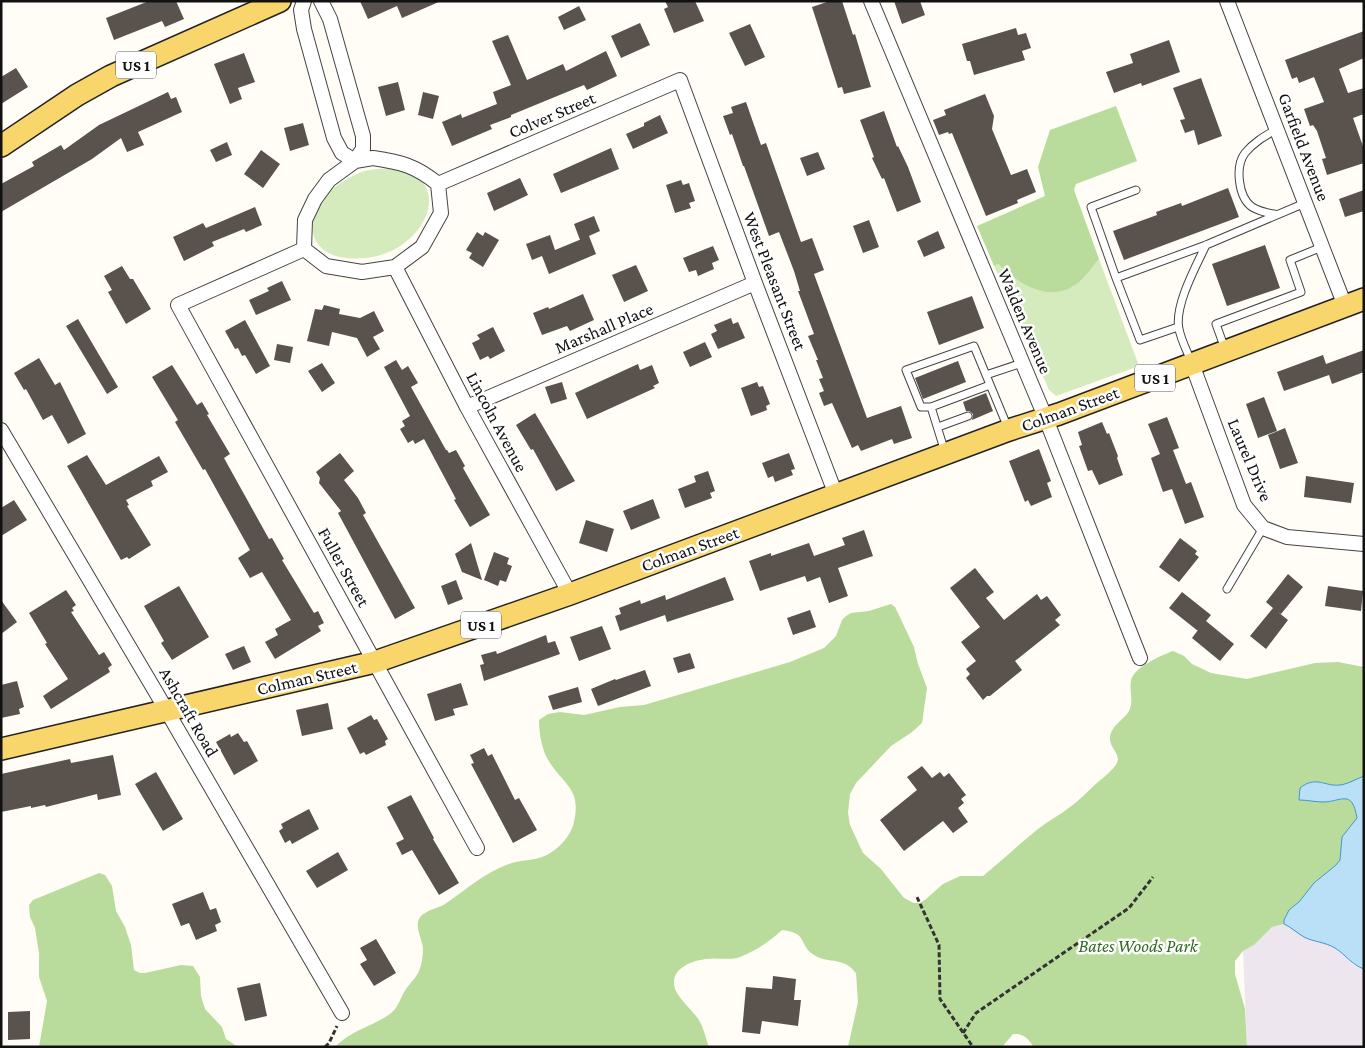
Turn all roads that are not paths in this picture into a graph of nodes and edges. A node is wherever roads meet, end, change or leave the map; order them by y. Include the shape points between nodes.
1 (280, 1) edge
2 (304, 1) edge
3 (321, 1) edge
4 (871, 1) edge
5 (1227, 1) edge
6 (680, 80) joint
7 (1277, 129) junction
8 (1, 146) edge
9 (355, 162) junction
10 (438, 184) junction
11 (1136, 190) dead end
12 (1305, 203) junction
13 (1275, 214) junction
14 (1206, 245) junction
15 (1322, 247) junction
16 (304, 249) junction
17 (395, 267) junction
18 (1116, 278) junction
19 (755, 283) junction
20 (1355, 303) edge
21 (1178, 328) junction
22 (1226, 352) junction
23 (1022, 363) junction
24 (1192, 364) junction
25 (986, 375) junction
26 (990, 385) junction
27 (467, 407) junction
28 (931, 407) junction
29 (968, 416) dead end
30 (1046, 419) junction
31 (938, 427) junction
32 (1, 430) edge
33 (1009, 430) junction
34 (946, 454) junction
35 (836, 495) junction
36 (1263, 528) junction
37 (1364, 544) edge
38 (1227, 589) dead end
39 (570, 594) junction
40 (1140, 658) dead end
41 (375, 662) junction
42 (166, 710) junction
43 (1, 749) edge
44 (477, 848) dead end
45 (342, 1014) road end

1 - 8 main road, US 1 via 111,76
2 - 9 street via 301,10 304,29 334,138 342,153
3 - 9 street via 330,19 363,136 362,149
4 - 23 street, Walden Avenue
5 - 7 street, Garfield Avenue
6 - 10 street, Colver Street
6 - 19 street, West Pleasant Street
7 - 12 street, Garfield Avenue
7 - 13 lane via 1257,140 1244,154 1240,167 1242,194 1251,206
9 - 10 street via 373,158 397,162 423,172
9 - 16 street via 329,180 315,199 305,220
10 - 17 street via 441,212 422,247
11 - 18 lane via 1091,207
12 - 13 lane
12 - 15 street, Garfield Avenue
13 - 14 lane
14 - 18 lane
14 - 21 lane via 1183,296
15 - 20 street, Garfield Avenue
15 - 22 lane via 1290,260 1302,292 1216,324
16 - 17 street via 326,266 362,272
16 - 41 street, Fuller Street via 178,305
17 - 27 street, Lincoln Avenue
18 - 21 lane via 1140,340
19 - 27 street, Marshall Place
19 - 35 street, West Pleasant Street
20 - 22 main road, Colman Street / US 1
21 - 24 lane
22 - 24 main road, Colman Street / US 1
23 - 25 lane
23 - 30 street, Walden Avenue
24 - 30 main road, Colman Street / US 1
24 - 36 street, Laurel Drive via 1244,505
25 - 26 lane
25 - 28 lane via 974,346 906,370 920,407
26 - 28 lane
26 - 33 lane via 995,407
27 - 39 street, Lincoln Avenue
28 - 31 lane
29 - 31 lane
30 - 33 main road, Colman Street / US 1
30 - 40 street, Walden Avenue
31 - 34 lane
32 - 42 street, Ashcraft Road
33 - 34 main road, Colman Street / US 1
34 - 35 main road, Colman Street / US 1
35 - 39 main road, Colman Street / US 1
36 - 37 street, Laurel Drive via 1287,536
36 - 38 lane
39 - 41 main road, Colman Street / US 1
41 - 42 main road, Colman Street / US 1
41 - 44 street, Fuller Street
42 - 43 main road, Colman Street / US 1
42 - 45 street, Ashcraft Road

